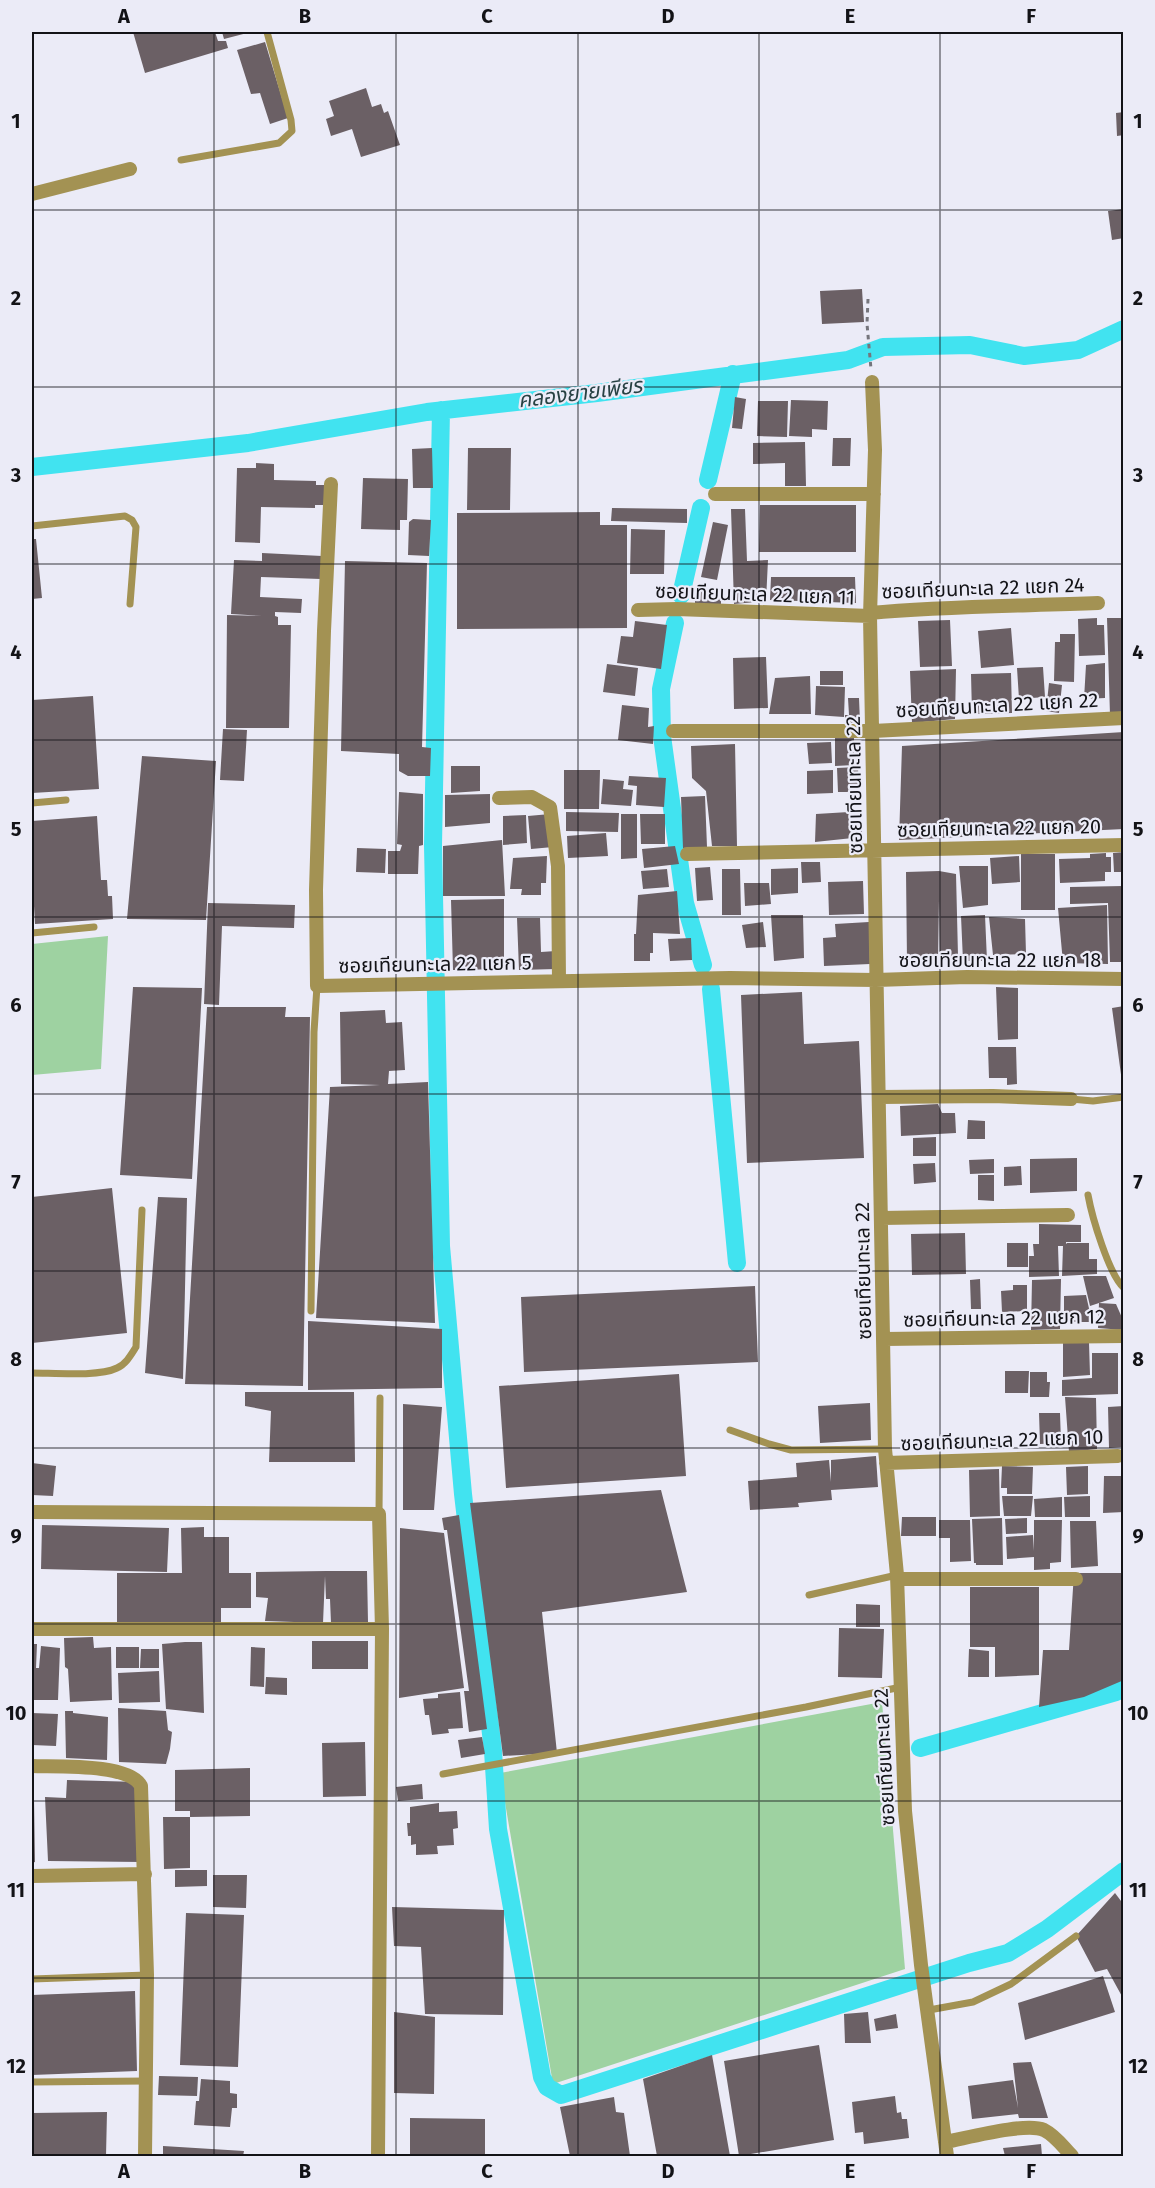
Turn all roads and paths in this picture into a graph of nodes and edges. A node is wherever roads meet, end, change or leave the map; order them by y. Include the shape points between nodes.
1 (267, 32) edge
2 (181, 160) dead end
3 (130, 169) dead end
4 (32, 194) edge
5 (868, 299) dead end
6 (872, 382) joint
7 (332, 484) dead end
8 (716, 494) dead end
9 (874, 494) junction
10 (32, 526) edge
11 (1098, 603) dead end
12 (130, 604) dead end
13 (638, 610) dead end
14 (870, 614) junction
15 (1124, 718) edge
16 (673, 731) dead end
17 (873, 731) junction
18 (499, 798) dead end
19 (66, 800) dead end
20 (32, 803) edge
21 (1124, 845) edge
22 (875, 850) junction
23 (687, 854) dead end
24 (94, 927) dead end
25 (32, 933) edge
26 (1124, 979) edge
27 (876, 980) junction
28 (559, 981) junction
29 (317, 986) junction
30 (879, 1097) junction
31 (1124, 1097) edge
32 (1071, 1099) joint
33 (1088, 1195) dead end
34 (142, 1210) dead end
35 (1068, 1215) dead end
36 (882, 1218) junction
37 (1124, 1288) edge
38 (311, 1311) dead end
39 (1124, 1336) edge
40 (885, 1339) junction
41 (32, 1373) edge
42 (380, 1398) dead end
43 (730, 1430) dead end
44 (886, 1456) junction
45 (1118, 1456) dead end
46 (32, 1512) edge
47 (379, 1514) junction
48 (897, 1577) junction
49 (1076, 1579) dead end
50 (810, 1595) dead end
51 (32, 1629) edge
52 (382, 1629) junction
53 (901, 1687) junction
54 (32, 1766) edge
55 (443, 1774) dead end
56 (145, 1874) junction
57 (32, 1876) edge
58 (1076, 1936) dead end
59 (147, 1975) junction
60 (32, 1979) edge
61 (929, 2010) junction
62 (146, 2081) junction
63 (32, 2082) edge
64 (946, 2150) edge
65 (145, 2157) edge
66 (378, 2157) edge
67 (1072, 2157) edge

1 - 2 lane via 292,131 279,143
3 - 4 street
5 - 6 path
6 - 9 street, ซอยเทียนทะเล 22
7 - 29 street, ซอยเทียนทะเล 22 แยก 5 via 316,890
8 - 9 street
9 - 14 street, ซอยเทียนทะเล 22
10 - 12 lane via 126,516 132,520 136,527
11 - 14 street, ซอยเทียนทะเล 22 แยก 24
13 - 14 street, ซอยเทียนทะเล 22 แยก 11
14 - 17 street, ซอยเทียนทะเล 22
15 - 17 street, ซอยเทียนทะเล 22 แยก 22
16 - 17 street, ซอยเทียนทะเล 22 แยก 22
17 - 22 street, ซอยเทียนทะเล 22
18 - 28 street via 532,797 550,807 558,866
19 - 20 lane
21 - 22 street, ซอยเทียนทะเล 22 แยก 20
22 - 23 street, ซอยเทียนทะเล 22 แยก 20
22 - 27 street, ซอยเทียนทะเล 22
24 - 25 lane
26 - 27 street, ซอยเทียนทะเล 22 แยก 18
27 - 28 street, ซอยเทียนทะเล 22 แยก 5
27 - 30 street, ซอยเทียนทะเล 22
28 - 29 street, ซอยเทียนทะเล 22 แยก 5
29 - 38 lane
30 - 32 street
30 - 36 street, ซอยเทียนทะเล 22
31 - 32 lane
33 - 37 lane via 1105,1253
34 - 41 lane via 136,1347 129,1358 117,1368 100,1372
35 - 36 street
36 - 40 street, ซอยเทียนทะเล 22
39 - 40 street, ซอยเทียนทะเล 22 แยก 12
40 - 44 street, ซอยเทียนทะเล 22
42 - 47 lane
43 - 44 lane via 791,1450
44 - 45 street, ซอยเทียนทะเล 22 แยก 10
44 - 48 street, ซอยเทียนทะเล 22
46 - 47 street
47 - 52 street
48 - 49 street
48 - 50 lane
48 - 53 street, ซอยเทียนทะเล 22
51 - 52 street
52 - 66 street
53 - 55 lane
53 - 61 street, ซอยเทียนทะเล 22 via 905,1811
54 - 56 street via 110,1770 139,1782
56 - 57 street
56 - 59 street
58 - 61 lane via 1011,1984 973,2002
59 - 60 lane
59 - 62 street
61 - 64 street, ซอยเทียนทะเล 22
62 - 63 lane
62 - 65 street
64 - 67 street via 1023,2128 1038,2128 1047,2131

